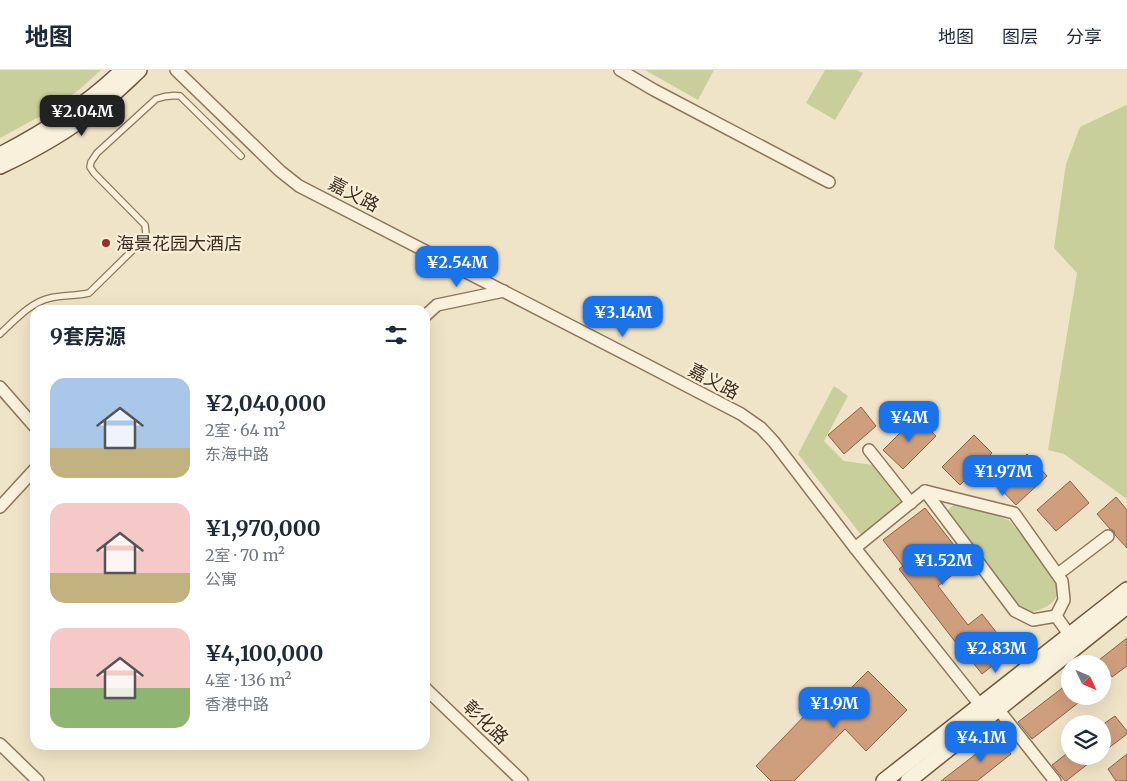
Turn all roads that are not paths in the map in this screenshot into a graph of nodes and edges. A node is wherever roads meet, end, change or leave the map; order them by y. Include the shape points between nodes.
1 (123, 70) edge
2 (138, 70) edge
3 (176, 70) edge
4 (620, 70) edge
5 (0, 155) edge
6 (241, 156) dead end
7 (0, 166) edge
8 (829, 182) dead end
9 (504, 292) junction
10 (34, 305) edge
11 (30, 308) edge
12 (430, 311) edge
13 (0, 334) edge
14 (0, 387) edge
15 (30, 421) edge
16 (869, 450) dead end
17 (30, 474) edge
18 (925, 491) junction
19 (911, 503) junction
20 (0, 506) edge
21 (1108, 536) dead end
22 (855, 548) junction
23 (1058, 574) junction
24 (1127, 590) edge
25 (1127, 606) edge
26 (1056, 616) junction
27 (1073, 641) junction
28 (430, 693) edge
29 (980, 705) junction
30 (998, 709) junction
31 (0, 744) edge
32 (38, 781) edge
33 (522, 781) edge
34 (884, 781) edge
35 (908, 781) edge
36 (1055, 781) edge

1 - 5 main road via 67,116
2 - 7 main road via 70,127
3 - 9 street, 嘉义路 via 299,186
4 - 8 street
6 - 10 lane via 180,96 156,99 97,153 90,167 144,225 144,239 89,293 49,298
9 - 12 street via 437,305
9 - 22 street, 嘉义路 via 754,422 774,442
11 - 13 lane
14 - 15 street
16 - 19 street
17 - 20 street
18 - 19 street
18 - 23 street via 1014,513
18 - 26 street via 1015,611 1033,620
19 - 22 street
21 - 23 street
22 - 29 street, 嘉义路
23 - 26 street via 1064,600
24 - 27 main road
25 - 27 main road
26 - 27 street
27 - 29 main road
27 - 30 main road
28 - 33 street, 彰化路
29 - 30 street
29 - 34 main road
30 - 35 main road
30 - 36 street
31 - 32 street

